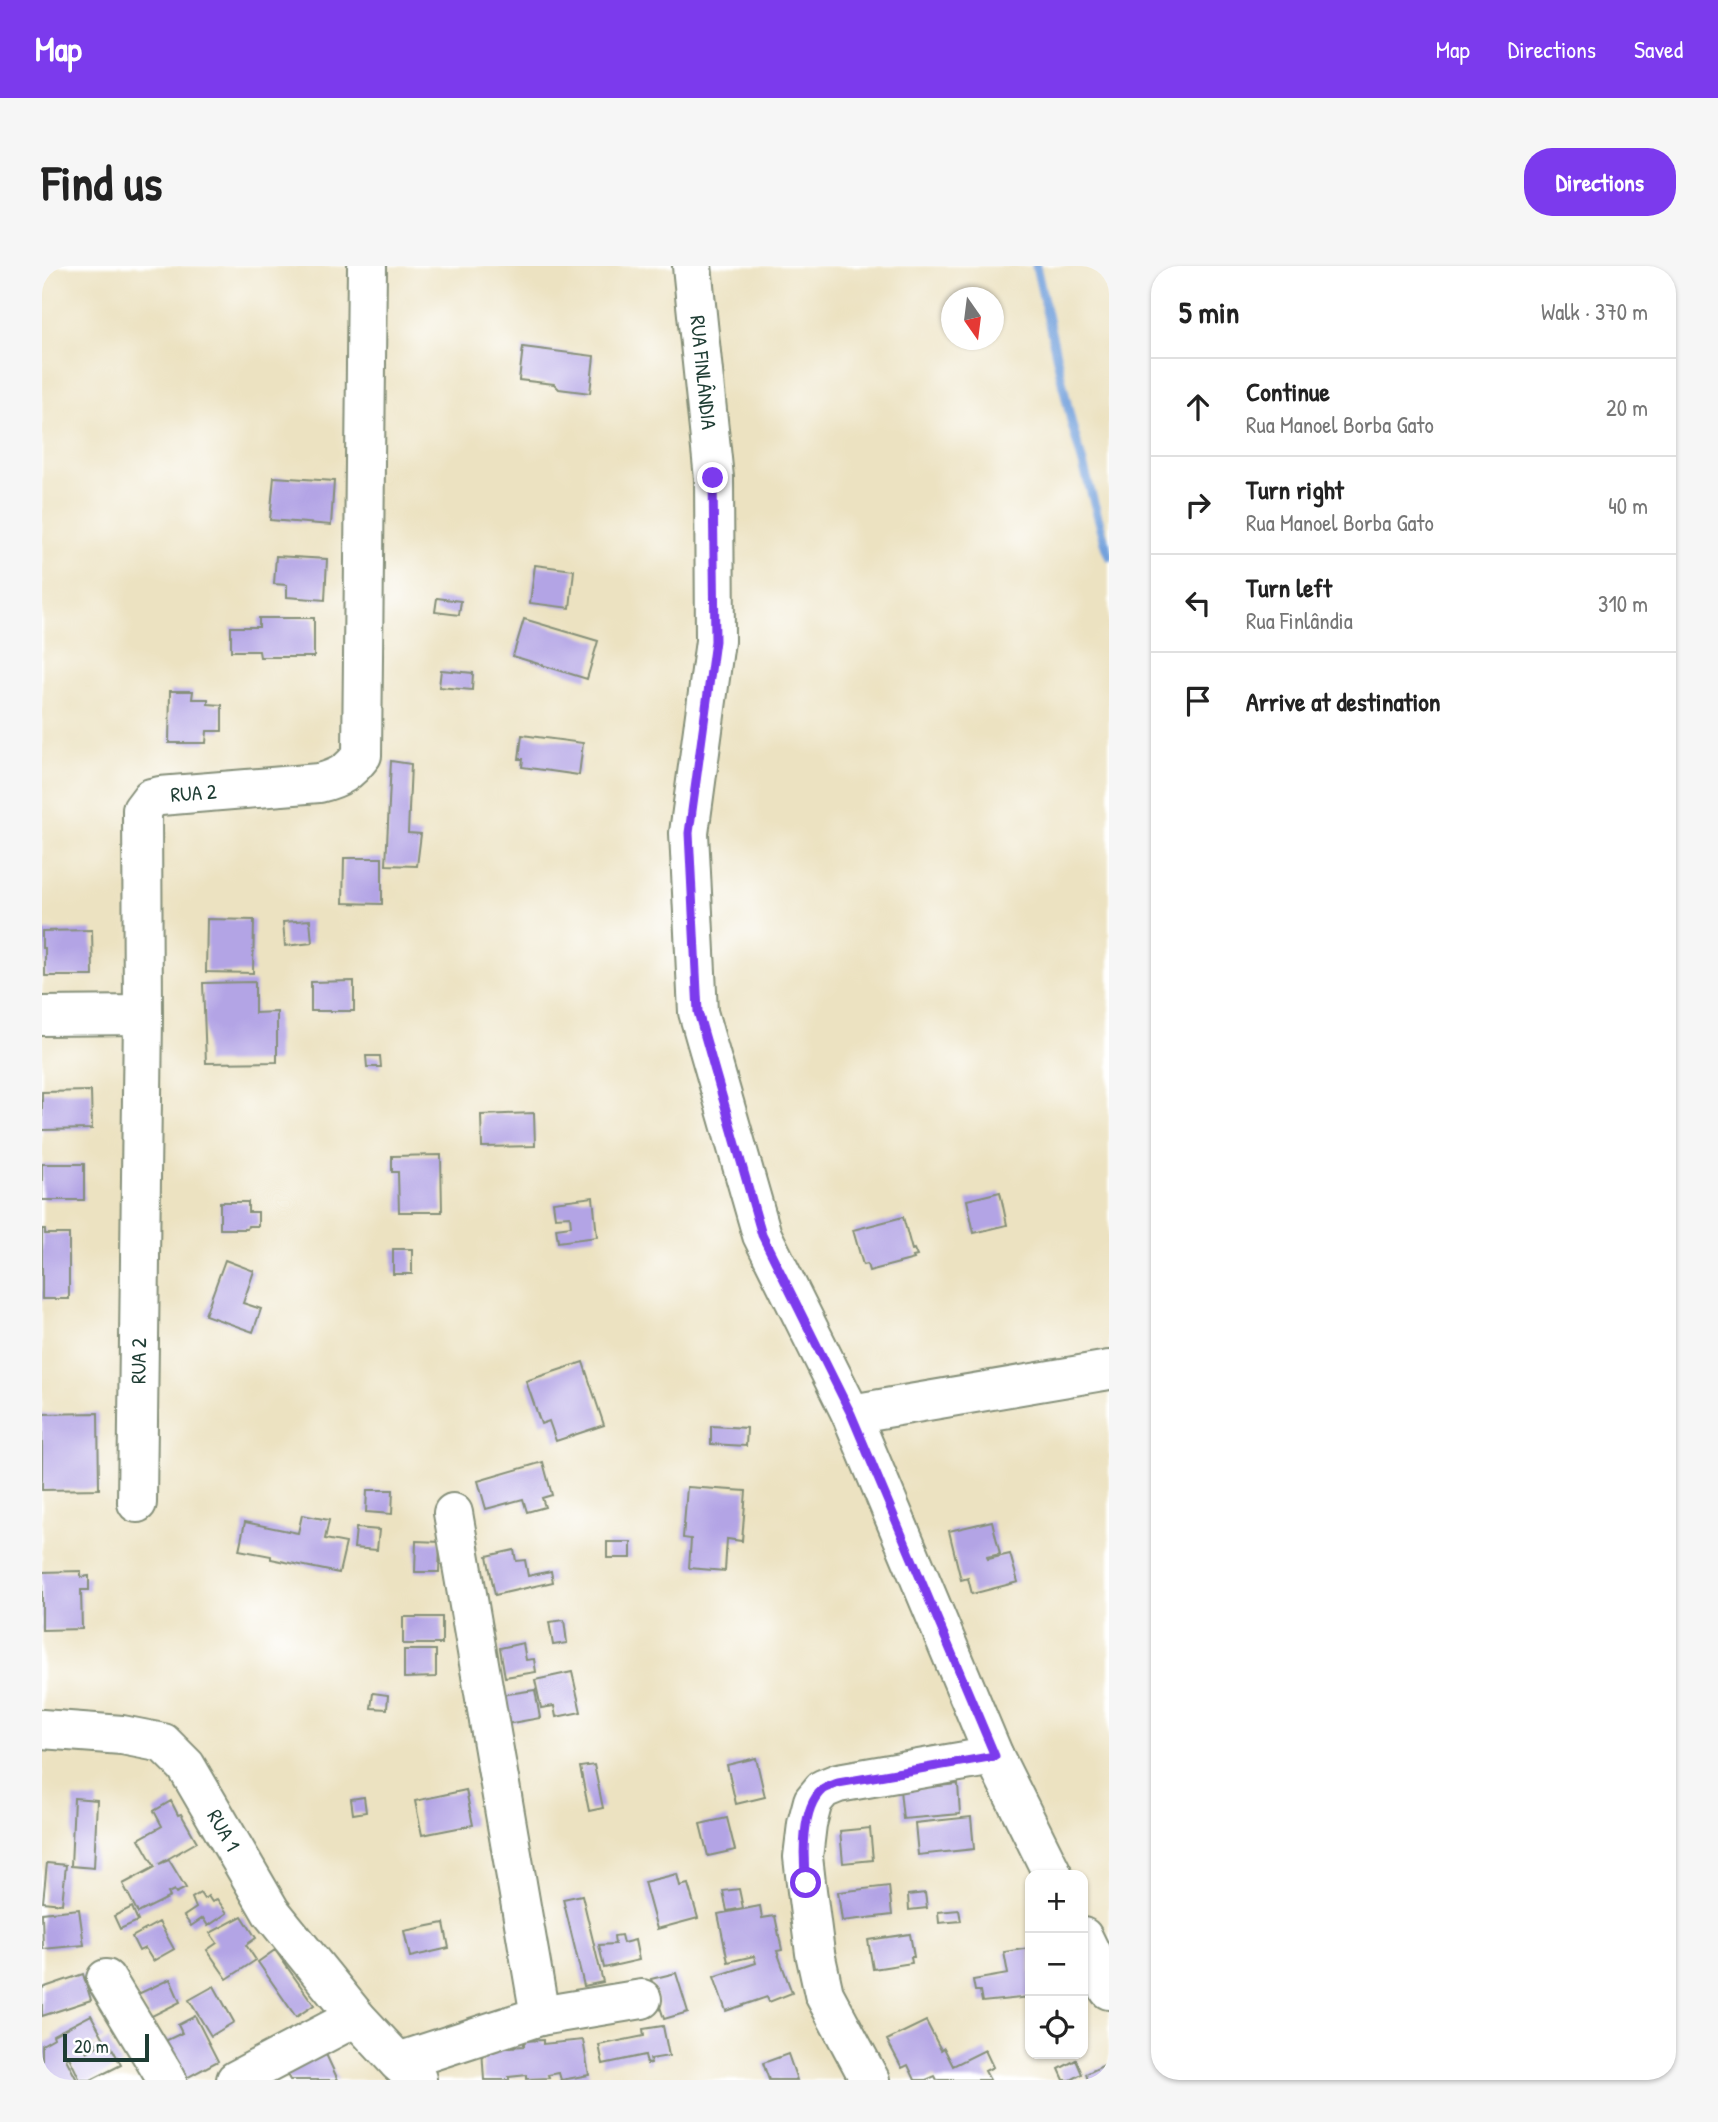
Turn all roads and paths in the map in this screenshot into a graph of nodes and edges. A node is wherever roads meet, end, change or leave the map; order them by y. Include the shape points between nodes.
1 (367, 266) edge
2 (692, 266) edge
3 (42, 1016) edge
4 (142, 1016) junction
5 (1109, 1370) edge
6 (851, 1414) junction
7 (137, 1503) dead end
8 (453, 1513) dead end
9 (42, 1729) edge
10 (995, 1756) junction
11 (1051, 1870) edge
12 (1088, 1947) edge
13 (106, 1979) dead end
14 (1109, 1990) edge
15 (642, 1999) dead end
16 (540, 2016) junction
17 (356, 2017) junction
18 (408, 2071) edge
19 (167, 2080) edge
20 (236, 2080) edge
21 (870, 2080) edge

1 - 4 street, RUA 2 via 362,755 336,779 319,783 151,798 142,810
2 - 6 street, RUA FINLÂNDIA via 714,491 715,641 689,833 698,1012 762,1235
3 - 4 street
4 - 7 street, RUA 2
5 - 6 street
6 - 10 street, RUA FINLÂNDIA
8 - 16 street
9 - 17 street, RUA 1 via 163,1743 186,1766 271,1912
10 - 11 street, RUA FINLÂNDIA
10 - 21 street via 838,1783 823,1789 813,1801 803,1857 815,1953 824,1994
12 - 14 street
13 - 19 street
15 - 16 street
16 - 18 street
17 - 18 street, RUA 1
17 - 20 street

